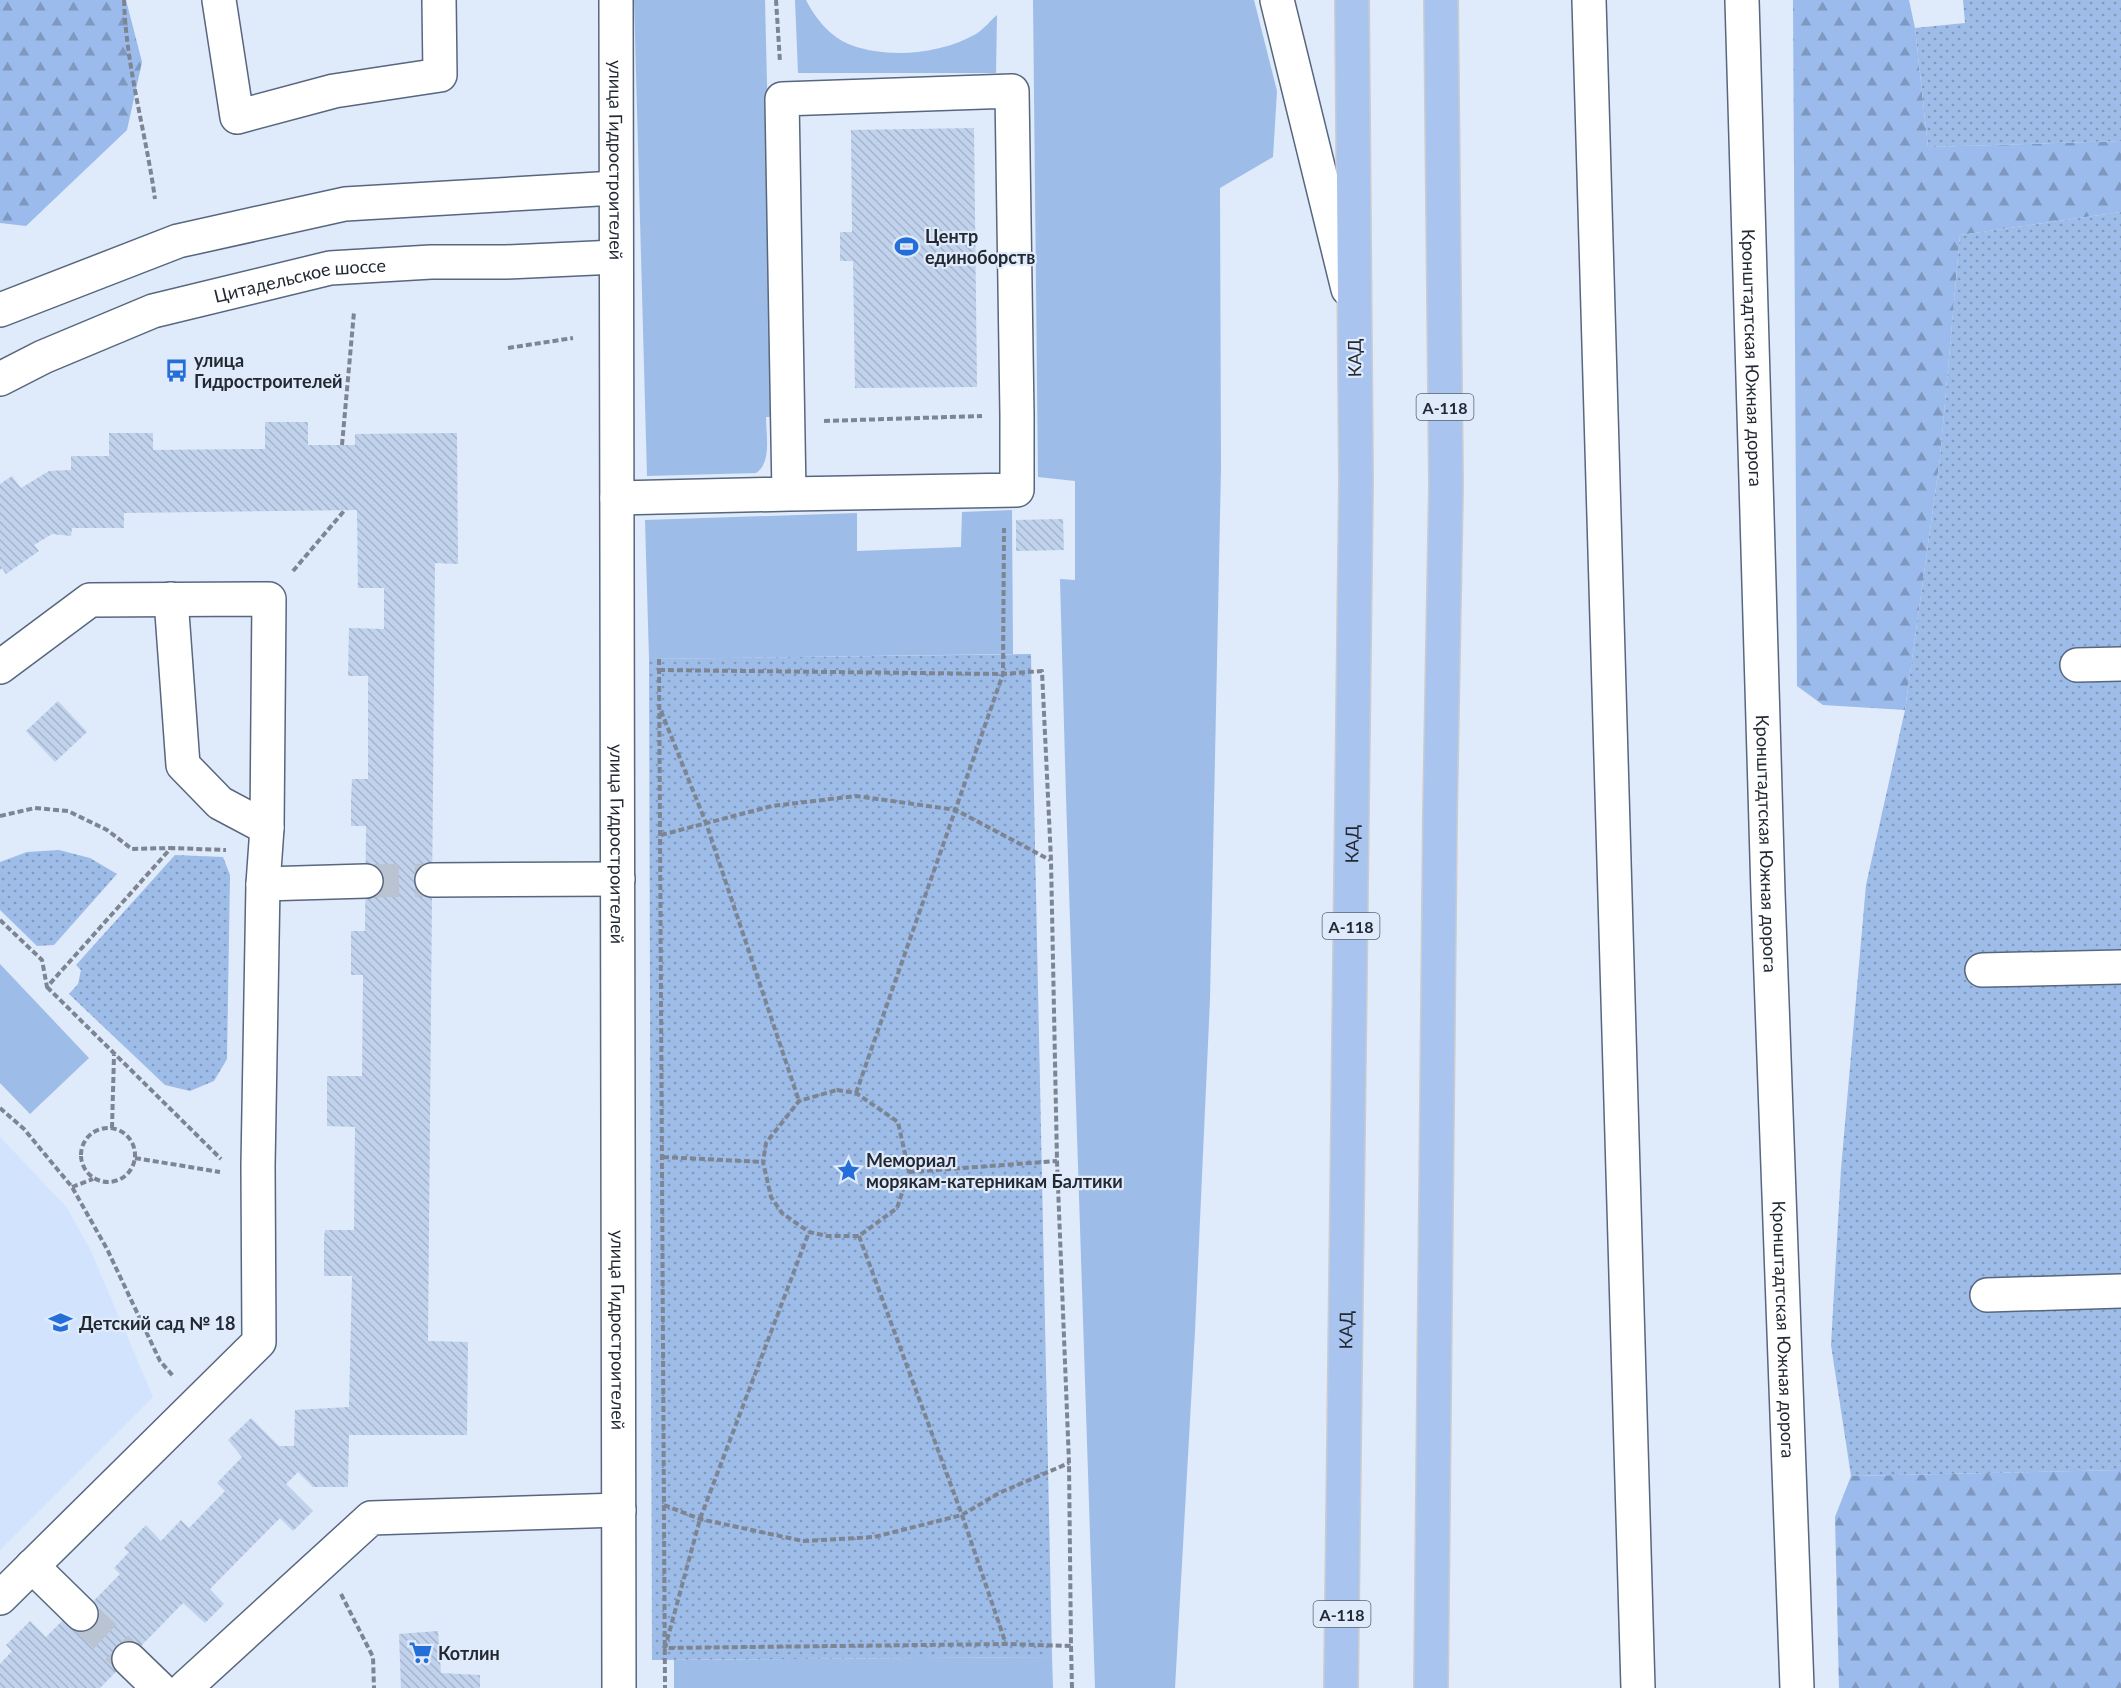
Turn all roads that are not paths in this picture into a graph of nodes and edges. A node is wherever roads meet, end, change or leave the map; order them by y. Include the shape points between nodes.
1 (219, 0) edge
2 (439, 0) edge
3 (616, 0) edge
4 (1276, 0) edge
5 (1352, 0) edge
6 (1441, 0) edge
7 (1589, 0) edge
8 (1742, 0) edge
9 (615, 188) junction
10 (616, 257) junction
11 (0, 310) edge
12 (1353, 312) junction
13 (0, 379) edge
14 (789, 494) junction
15 (617, 498) junction
16 (171, 599) junction
17 (2121, 664) edge
18 (2077, 665) dead end
19 (0, 667) edge
20 (266, 840) junction
21 (618, 879) junction
22 (432, 880) tunnel mouth
23 (366, 881) tunnel mouth
24 (263, 884) junction
25 (2121, 967) edge
26 (1982, 970) dead end
27 (2121, 1291) edge
28 (1987, 1295) dead end
29 (619, 1510) junction
30 (32, 1566) junction
31 (0, 1598) edge
32 (81, 1614) tunnel mouth
33 (129, 1659) tunnel mouth
34 (159, 1688) edge
35 (185, 1688) edge
36 (619, 1688) edge
37 (1341, 1688) edge
38 (1431, 1688) edge
39 (1638, 1688) edge
40 (1797, 1688) edge

1 - 2 street via 237,117 334,91 440,75
3 - 9 street, улица Гидростроителей
4 - 12 street
5 - 12 highway, КАД / А-118
6 - 38 highway, А-118 via 1446,485
7 - 39 street
8 - 40 street, Кронштадтская Южная дорога via 1768,893
9 - 10 street, улица Гидростроителей
9 - 11 street via 345,204 178,242
10 - 13 street, Цитадельское шоссе via 330,268 153,311
10 - 15 street, улица Гидростроителей
12 - 37 highway, КАД / А-118 via 1356,482
14 - 14 street via 782,99 1012,91 1017,490
14 - 15 street
15 - 21 street, улица Гидростроителей
16 - 19 street via 90,600
16 - 20 street via 183,765 220,803
16 - 20 street via 269,599
17 - 18 street
20 - 24 street
21 - 22 street
21 - 29 street, улица Гидростроителей
23 - 24 street
24 - 30 street via 248,1175 259,1342
25 - 26 street
27 - 28 street
29 - 35 street via 371,1518
29 - 36 street, улица Гидростроителей
30 - 31 street
30 - 32 street
33 - 34 street

